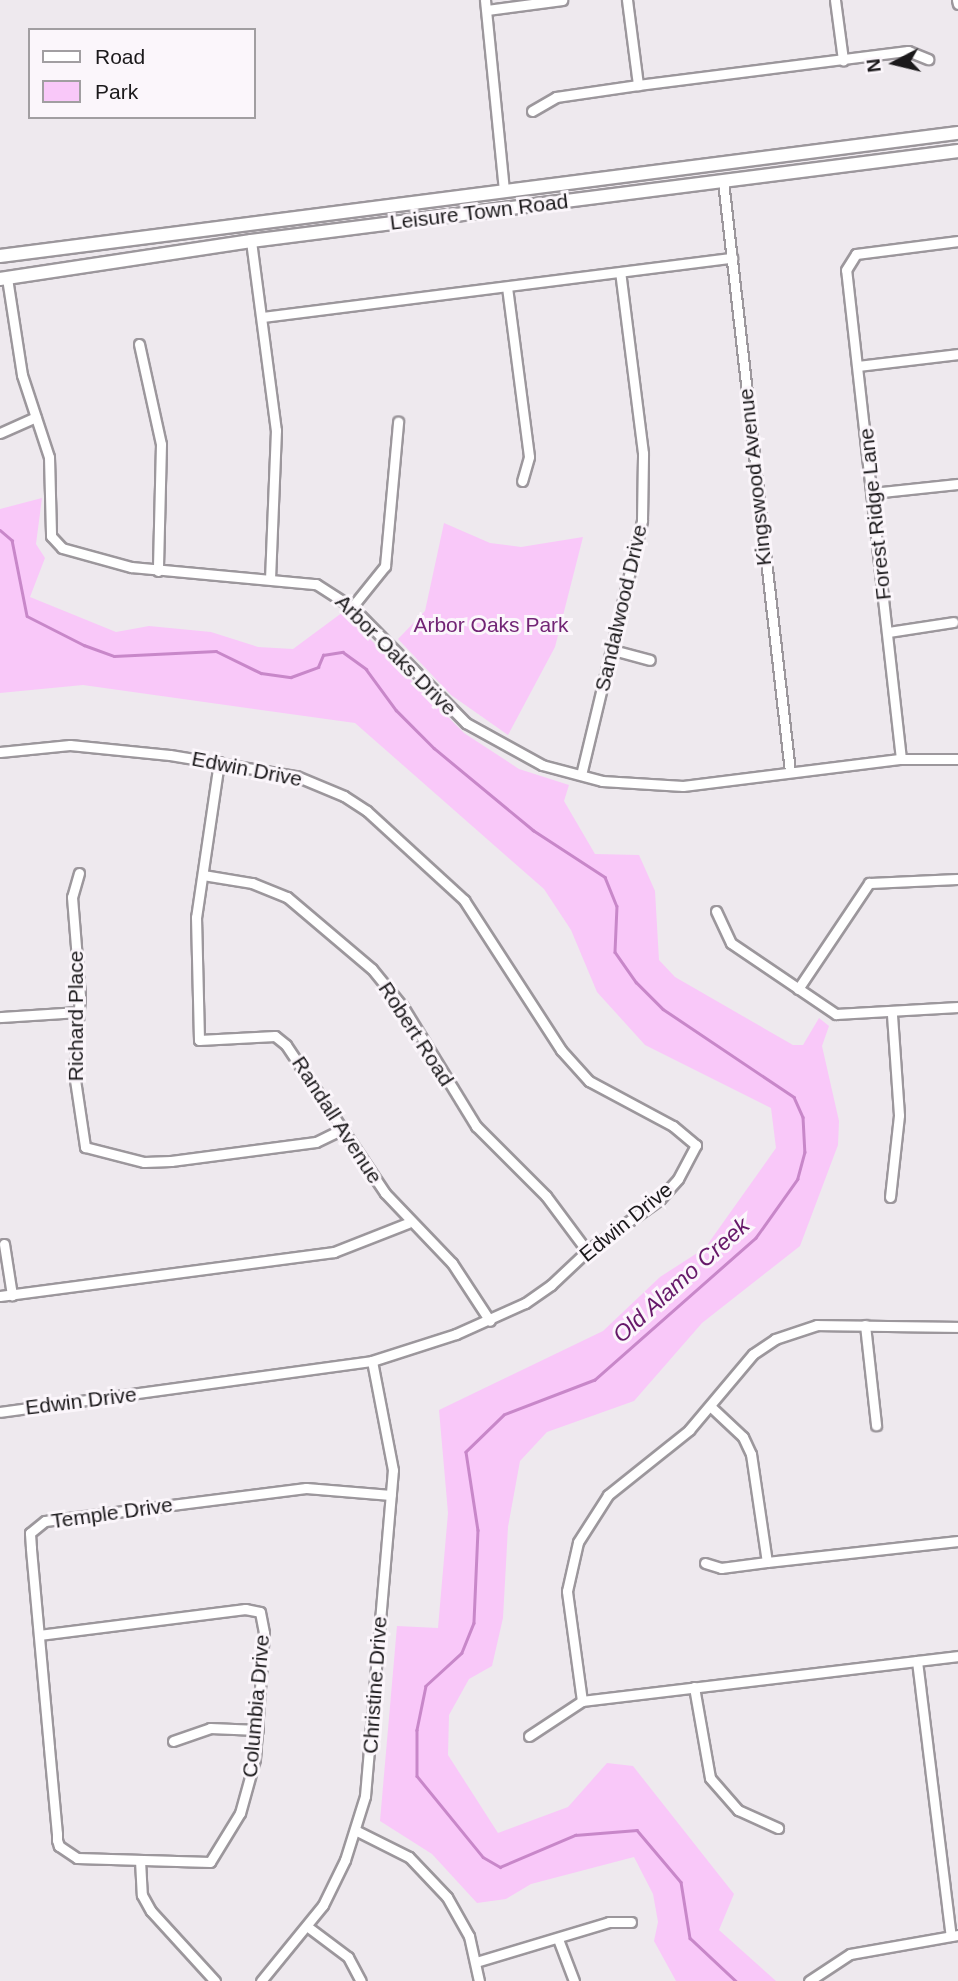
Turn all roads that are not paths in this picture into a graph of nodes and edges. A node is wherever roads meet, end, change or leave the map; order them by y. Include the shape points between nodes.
1 (562, 0) edge
2 (627, 0) edge
3 (835, 0) edge
4 (486, 5) edge
5 (928, 59) dead end
6 (843, 60) junction
7 (638, 85) junction
8 (532, 111) dead end
9 (958, 133) edge
10 (958, 151) edge
11 (825, 152) junction
12 (723, 181) junction
13 (504, 191) junction
14 (293, 219) junction
15 (385, 224) junction
16 (251, 241) junction
17 (958, 241) edge
18 (0, 256) edge
19 (732, 258) junction
20 (620, 272) junction
21 (3, 278) edge
22 (507, 287) junction
23 (263, 317) junction
24 (139, 344) dead end
25 (958, 354) edge
26 (858, 366) junction
27 (36, 417) junction
28 (398, 422) dead end
29 (0, 433) edge
30 (522, 481) dead end
31 (958, 484) edge
32 (872, 493) junction
33 (158, 570) junction
34 (270, 578) junction
35 (352, 607) junction
36 (953, 622) dead end
37 (888, 632) junction
38 (613, 650) junction
39 (650, 660) dead end
40 (0, 752) edge
41 (958, 759) edge
42 (901, 760) junction
43 (219, 762) junction
44 (790, 772) junction
45 (581, 775) junction
46 (79, 873) dead end
47 (203, 875) junction
48 (958, 878) edge
49 (716, 911) dead end
50 (798, 989) junction
51 (958, 1007) edge
52 (78, 1012) junction
53 (892, 1015) junction
54 (0, 1017) edge
55 (343, 1129) junction
56 (890, 1197) dead end
57 (408, 1223) junction
58 (4, 1244) dead end
59 (587, 1251) junction
60 (12, 1295) junction
61 (0, 1296) edge
62 (489, 1321) junction
63 (864, 1325) junction
64 (958, 1327) edge
65 (372, 1361) junction
66 (710, 1406) junction
67 (0, 1412) edge
68 (876, 1425) dead end
69 (391, 1495) junction
70 (958, 1541) edge
71 (767, 1562) junction
72 (705, 1563) dead end
73 (39, 1634) junction
74 (958, 1656) edge
75 (917, 1661) junction
76 (694, 1687) junction
77 (582, 1701) junction
78 (258, 1730) junction
79 (529, 1736) dead end
80 (173, 1741) dead end
81 (778, 1828) dead end
82 (355, 1830) junction
83 (61, 1851) joint
84 (140, 1860) junction
85 (631, 1922) dead end
86 (308, 1927) junction
87 (954, 1935) edge
88 (558, 1939) junction
89 (476, 1962) junction
90 (215, 1981) edge
91 (261, 1981) edge
92 (361, 1981) edge
93 (479, 1981) edge
94 (574, 1981) edge
95 (809, 1981) edge

1 - 4 street
2 - 7 street
3 - 6 street
4 - 13 street
5 - 6 street via 908,51
6 - 7 street
7 - 8 street via 556,97
9 - 11 main road, Leisure Town Road
10 - 12 main road, Leisure Town Road
11 - 12 main road via 745,168
11 - 13 main road, Leisure Town Road
12 - 15 main road, Leisure Town Road
12 - 19 street, Kingswood Avenue
13 - 14 main road, Leisure Town Road
13 - 15 main road via 494,201
14 - 16 main road
14 - 18 main road, Leisure Town Road
15 - 16 main road, Leisure Town Road
16 - 21 main road, Leisure Town Road
16 - 23 street
17 - 26 street, Forest Ridge Lane via 856,254 846,270
19 - 20 street
19 - 44 street, Kingswood Avenue
20 - 22 street
20 - 38 street, Sandalwood Drive via 643,488 637,553
21 - 27 street, Arbor Oaks Drive via 20,366
22 - 23 street
22 - 30 street via 529,457
23 - 34 street via 276,430
24 - 33 street via 161,444
25 - 26 street
26 - 32 street, Forest Ridge Lane
27 - 29 street
27 - 33 street, Arbor Oaks Drive via 51,470 55,543 90,558
28 - 35 street via 385,566
31 - 32 street
32 - 37 street, Forest Ridge Lane
33 - 34 street, Arbor Oaks Drive
34 - 35 street, Arbor Oaks Drive via 316,584
35 - 45 street, Arbor Oaks Drive via 466,723 542,765
36 - 37 street
37 - 42 street, Forest Ridge Lane
38 - 39 street
38 - 45 street, Sandalwood Drive
40 - 43 street, Edwin Drive via 104,746
41 - 42 street, Arbor Oaks Drive
42 - 44 street, Arbor Oaks Drive
43 - 47 street, Randall Avenue
43 - 59 street, Edwin Drive via 296,776 367,811 464,900 561,1050 589,1081 673,1126 696,1145 678,1179 660,1199
44 - 45 street, Arbor Oaks Drive via 653,787
46 - 52 street, Richard Place via 72,897
47 - 55 street, Randall Avenue via 196,916 199,1040 275,1036 299,1058
47 - 59 street, Robert Road via 252,883 287,897 372,969 403,1007 476,1126 545,1196
48 - 50 street via 869,883
49 - 50 street via 731,943
50 - 53 street via 836,1014
51 - 53 street
52 - 54 street
52 - 55 street, Richard Place via 74,1073 82,1142 90,1150 144,1162 171,1161 316,1142
53 - 56 street via 899,1091
55 - 57 street, Randall Avenue
57 - 60 street via 334,1252
57 - 62 street, Randall Avenue via 452,1263
58 - 60 street
59 - 62 street, Edwin Drive via 551,1285
60 - 61 street
62 - 65 street, Edwin Drive
63 - 64 street
63 - 66 street via 817,1325 775,1339 752,1354
63 - 68 street
65 - 67 street, Edwin Drive
65 - 69 street, Christine Drive via 391,1445
66 - 71 street via 743,1437 751,1454
66 - 77 street via 689,1430 608,1495 578,1542 568,1614
69 - 73 street, Temple Drive via 306,1488 33,1525
69 - 82 street, Christine Drive via 371,1760
70 - 71 street
71 - 72 street via 721,1568
73 - 78 street, Columbia Drive via 245,1609 260,1612 264,1633
73 - 83 street, Temple Drive
74 - 75 street
75 - 76 street
75 - 87 street
76 - 77 street
76 - 81 street via 710,1778 738,1810
77 - 79 street
78 - 80 street via 203,1729
78 - 84 street, Columbia Drive via 248,1789 217,1856 202,1863
82 - 86 street, Christine Drive
82 - 89 street via 409,1857 435,1882 458,1914
83 - 84 street, Columbia Drive via 72,1858
84 - 90 street via 142,1895 150,1911
85 - 88 street via 609,1922
86 - 91 street, Christine Drive
86 - 92 street via 348,1957
87 - 95 street via 850,1954
88 - 89 street
88 - 94 street
89 - 93 street

